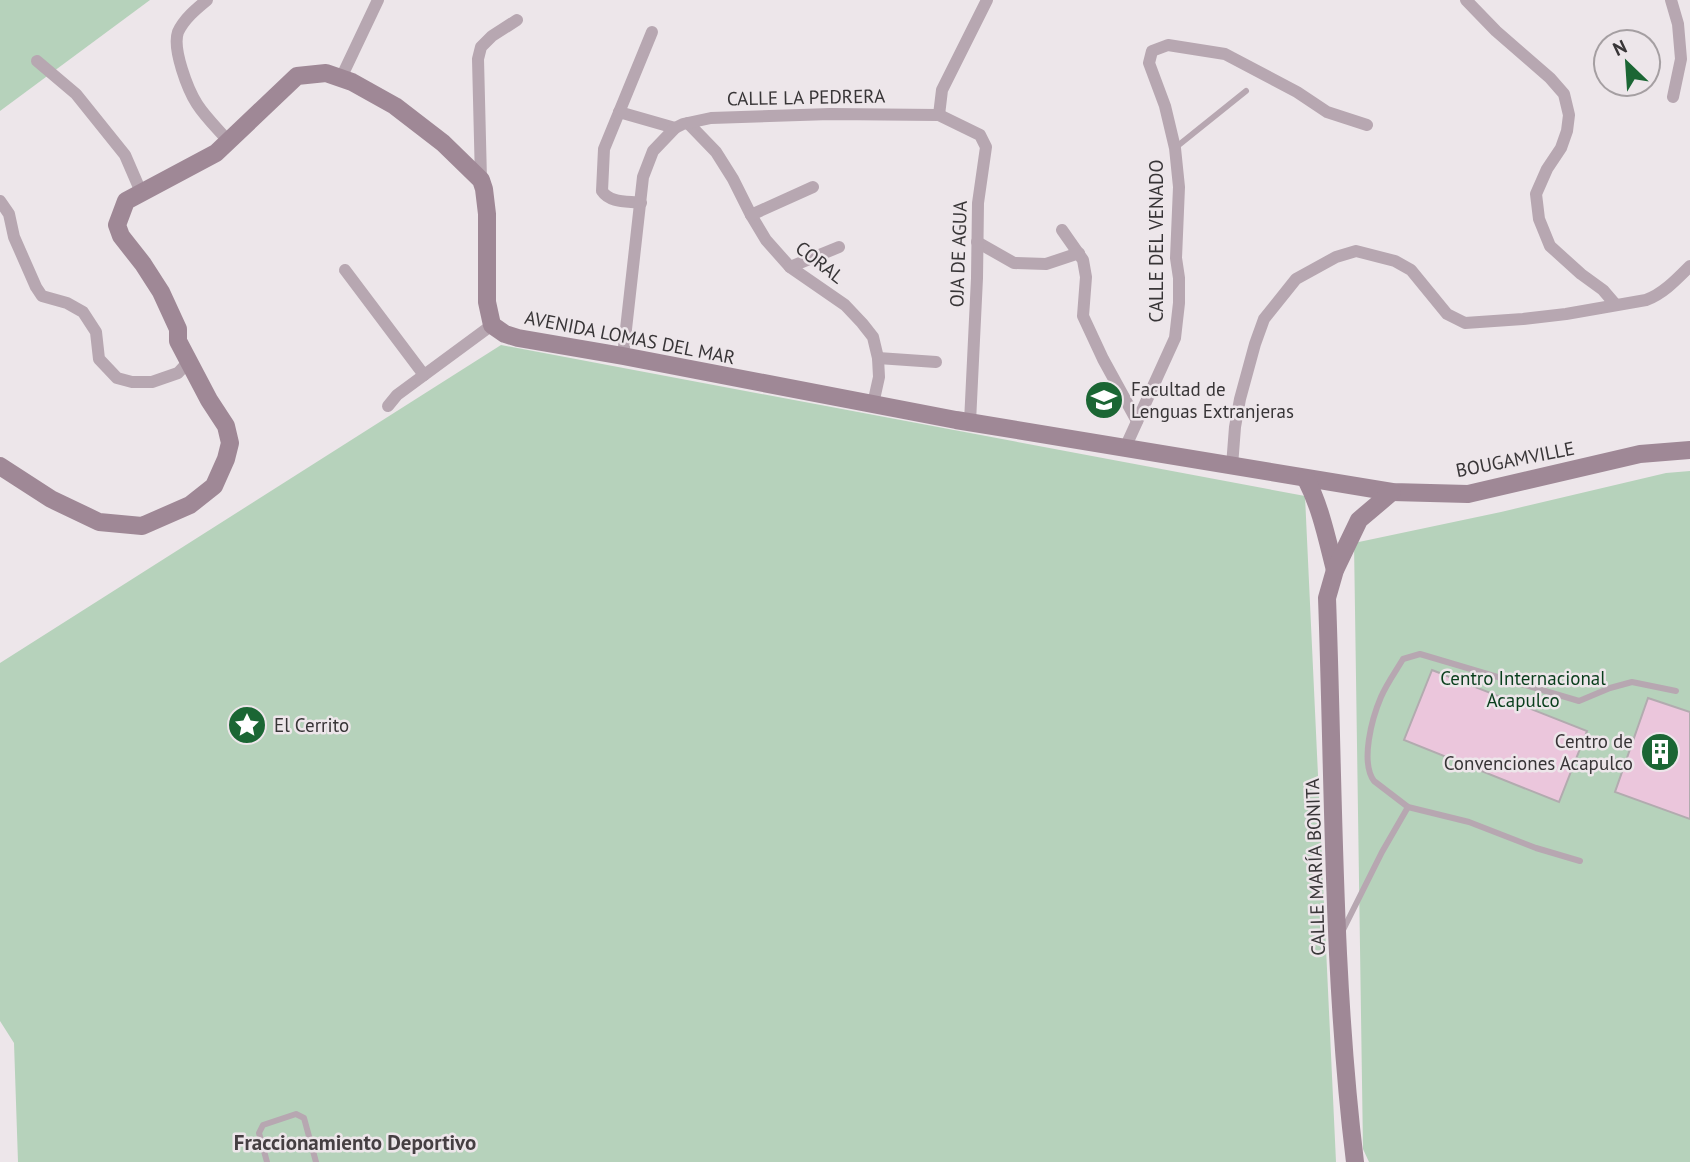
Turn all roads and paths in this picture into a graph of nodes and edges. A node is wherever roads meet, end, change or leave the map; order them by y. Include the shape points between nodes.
1 (207, 0) edge
2 (378, 0) edge
3 (987, 0) edge
4 (1466, 0) edge
5 (1671, 0) edge
6 (517, 20) dead end
7 (652, 32) dead end
8 (37, 61) dead end
9 (341, 78) junction
10 (1246, 91) dead end
11 (1673, 97) dead end
12 (619, 112) junction
13 (939, 115) junction
14 (688, 123) junction
15 (1367, 125) dead end
16 (675, 128) junction
17 (229, 142) junction
18 (1175, 148) junction
19 (481, 180) junction
20 (813, 187) dead end
21 (141, 192) junction
22 (0, 201) edge
23 (640, 203) junction
24 (751, 215) junction
25 (1062, 230) dead end
26 (977, 242) junction
27 (839, 247) dead end
28 (1079, 253) junction
29 (1690, 266) edge
30 (790, 267) junction
31 (345, 270) dead end
32 (1615, 304) junction
33 (492, 325) junction
34 (623, 356) junction
35 (878, 358) junction
36 (189, 362) junction
37 (936, 362) dead end
38 (424, 374) junction
39 (873, 404) junction
40 (388, 406) dead end
41 (1137, 421) junction
42 (970, 422) junction
43 (1125, 449) junction
44 (1690, 450) edge
45 (0, 466) edge
46 (1232, 466) junction
47 (1306, 479) junction
48 (1392, 492) junction
49 (1335, 570) junction
50 (1676, 691) dead end
51 (1408, 807) junction
52 (1580, 862) dead end
53 (1337, 942) junction
54 (267, 1162) edge
55 (316, 1162) edge
56 (1355, 1162) edge

1 - 17 street via 188,17 178,33 177,46 197,104
2 - 9 street
3 - 13 street via 943,90
4 - 32 street via 1564,94 1567,131 1536,194 1539,219 1550,246
5 - 11 street via 1681,59
6 - 19 street via 481,47 478,60
7 - 12 street
8 - 21 street via 76,94 125,155
9 - 17 main road via 326,73 297,76
9 - 19 main road via 396,106
10 - 18 lane
12 - 16 street
12 - 23 street via 604,149 603,191 611,199
13 - 14 street, CALLE LA PEDRERA via 830,114
13 - 26 street, OJA DE AGUA via 980,135 986,147
14 - 16 street, CALLE LA PEDRERA
14 - 24 street, CORAL via 716,152
15 - 18 street, CALLE DEL VENADO via 1327,111 1225,54 1168,45 1152,51 1149,63
16 - 23 street via 653,151
17 - 21 main road
18 - 41 street, CALLE DEL VENADO via 1179,303 1175,338
19 - 33 main road
20 - 24 street
21 - 36 main road via 126,201 117,225 161,292
22 - 36 street via 36,287 43,296 83,312 96,332 99,359 117,378 152,382 178,373
23 - 34 street
24 - 30 street, CORAL
25 - 28 street
26 - 28 street via 1014,263 1046,264
26 - 42 street, OJA DE AGUA
27 - 30 street
28 - 41 street via 1086,276 1083,316
29 - 32 street via 1652,298
30 - 35 street, CORAL via 845,305 873,337
31 - 38 street
32 - 46 street via 1465,323 1447,314 1411,270 1395,261 1356,251 1336,257 1296,279 1264,318 1240,399
33 - 34 main road, AVENIDA LOMAS DEL MAR via 518,338
33 - 38 street
34 - 39 main road, AVENIDA LOMAS DEL MAR
35 - 37 street
35 - 39 street, CORAL
36 - 45 main road via 226,426 230,443 214,486 190,505 142,526 99,522 51,499
38 - 40 street
39 - 42 main road, AVENIDA LOMAS DEL MAR
41 - 43 street, CALLE DEL VENADO
42 - 43 main road, AVENIDA LOMAS DEL MAR
43 - 46 main road, AVENIDA LOMAS DEL MAR
44 - 48 main road, BOUGAMVILLE via 1640,454 1468,494
46 - 47 main road, AVENIDA LOMAS DEL MAR
47 - 48 main road, BOUGAMVILLE
47 - 49 main road, CALLE MARÍA BONITA via 1321,514
48 - 49 main road, CALLE MARÍA BONITA via 1359,520
49 - 53 main road, CALLE MARÍA BONITA via 1327,598
50 - 51 lane via 1632,682 1579,701 1420,654 1403,659 1381,696 1367,760 1371,778
51 - 52 lane via 1469,822
51 - 53 lane
53 - 56 main road, CALLE MARÍA BONITA
54 - 55 lane via 259,1133 263,1125 296,1114 304,1118

